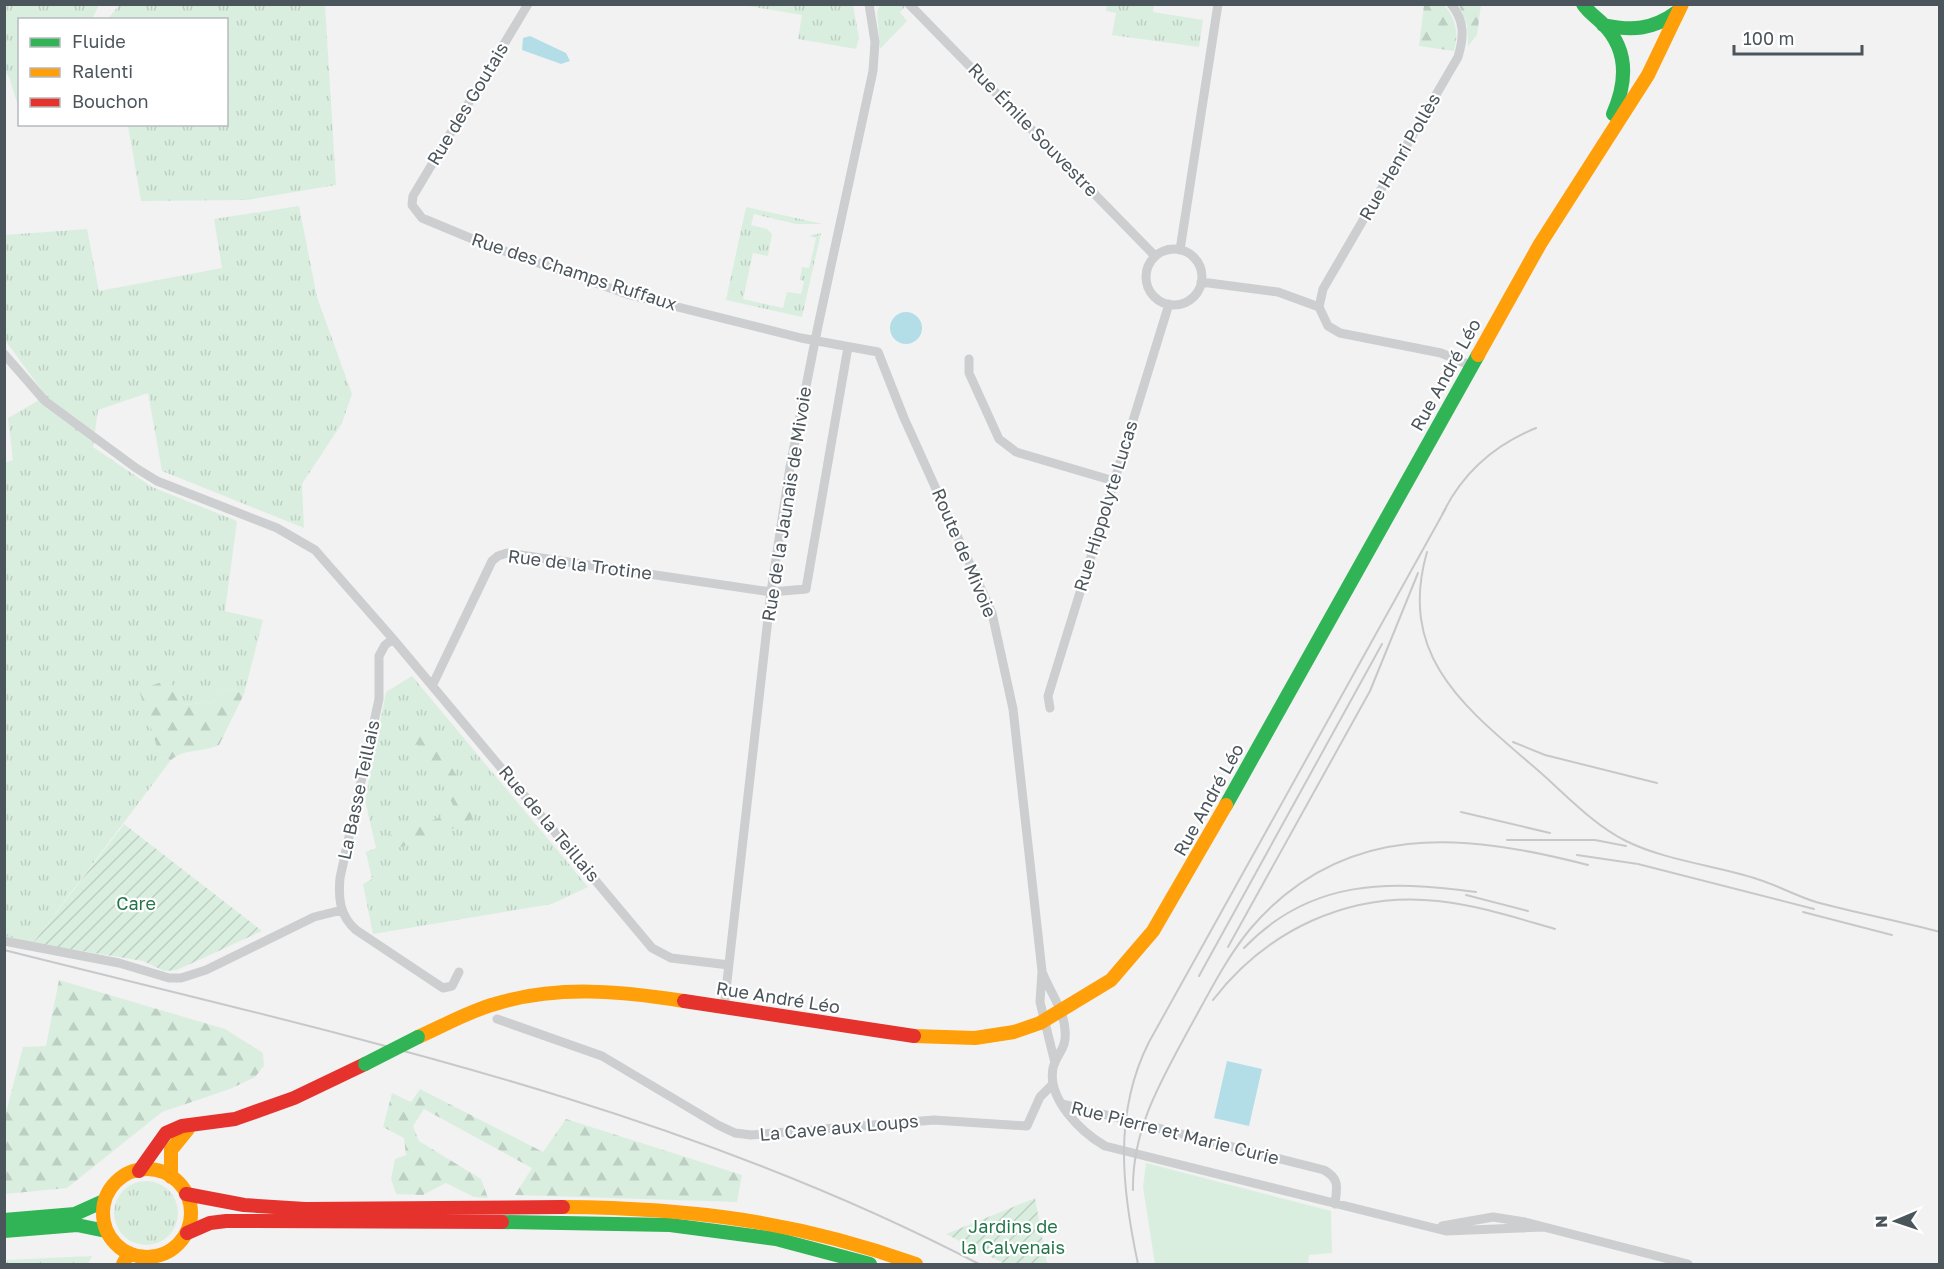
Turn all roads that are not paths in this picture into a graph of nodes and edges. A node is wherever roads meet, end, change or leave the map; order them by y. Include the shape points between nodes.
1 (528, 4) edge
2 (870, 4) edge
3 (909, 4) edge
4 (1218, 4) edge
5 (1451, 4) edge
6 (1583, 4) edge
7 (1681, 7) edge
8 (1603, 25) junction
9 (1602, 144) junction
10 (412, 205) joint
11 (1180, 249) junction
12 (1155, 256) junction
13 (1202, 282) junction
14 (1169, 304) junction
15 (1319, 307) junction
16 (815, 340) junction
17 (848, 346) junction
18 (4, 354) edge
19 (969, 358) dead end
20 (1472, 366) junction
21 (1114, 481) junction
22 (771, 592) junction
23 (393, 639) junction
24 (433, 684) junction
25 (1050, 708) dead end
26 (342, 910) junction
27 (4, 941) edge
28 (729, 965) junction
29 (1042, 971) junction
30 (459, 972) dead end
31 (724, 1008) junction
32 (1061, 1012) junction
33 (497, 1019) dead end
34 (1044, 1021) junction
35 (1055, 1063) junction
36 (1053, 1084) junction
37 (1063, 1104) junction
38 (192, 1126) junction
39 (139, 1171) junction
40 (171, 1177) junction
41 (186, 1194) junction
42 (104, 1201) junction
43 (1335, 1204) junction
44 (4, 1220) edge
45 (4, 1231) edge
46 (106, 1231) junction
47 (187, 1233) junction
48 (126, 1259) edge
49 (870, 1264) edge
50 (916, 1264) edge
51 (1688, 1264) edge

1 - 10 street, Rue des Goutais via 419,186
2 - 16 street, Rue de la Jaunais de Mivoie via 875,42 873,71
3 - 12 street, Rue Émile Souvestre
4 - 11 street
5 - 15 street, Rue Henri Pollès via 1464,35 1458,57 1323,289
6 - 8 main road
7 - 8 main road via 1658,27 1623,29
7 - 9 main road, Rue André Léo via 1648,75
8 - 9 main road via 1623,55 1626,76 1622,98
9 - 20 main road, Rue André Léo
10 - 16 street, Rue des Champs Ruffaux via 422,219 599,285
11 - 12 street
11 - 13 street via 1198,263
12 - 14 street via 1149,264 1147,284 1159,300
13 - 14 street via 1190,300
13 - 15 street via 1278,292
14 - 21 street, Rue Hippolyte Lucas
15 - 20 street via 1328,326 1340,333 1441,353
16 - 17 street, Route de Mivoie
16 - 22 street, Rue de la Jaunais de Mivoie
17 - 22 street, Rue de la Trotine via 806,589
17 - 29 street, Route de Mivoie via 871,350 882,358 904,418 992,613 1013,709
18 - 23 street via 45,401 136,468 157,481 277,528 315,550
19 - 21 street via 969,373 999,439 1016,452
20 - 32 main road, Rue André Léo via 1154,931 1111,980
21 - 25 street, Rue Hippolyte Lucas via 1048,696
22 - 24 street, Rue de la Trotine via 507,553 492,561
22 - 28 street, Rue de la Jaunais de Mivoie
23 - 24 street, Rue de la Teillais
23 - 26 street, La Basse Teillais via 380,656 379,699 340,878
24 - 28 street, Rue de la Teillais via 652,948 671,958
26 - 27 street via 314,917 206,970 181,978
26 - 30 street via 356,930 443,988 452,986
28 - 31 street, Rue de la Jaunais de Mivoie
29 - 32 street, Route de Mivoie
29 - 34 street, Route de Mivoie via 1040,1002
31 - 34 main road, Rue André Léo via 927,1038 975,1038 1014,1032
31 - 38 main road, Rue André Léo, bridge via 625,992 560,991 493,1004 294,1098 235,1119
32 - 34 main road, Rue André Léo
32 - 35 street via 1065,1047
33 - 36 street, La Cave aux Loups via 602,1056 718,1125 743,1134 934,1120 1027,1126 1040,1097
34 - 35 street, Route de Mivoie
35 - 36 street
36 - 37 street
37 - 43 street, Rue Pierre et Marie Curie via 1073,1119 1105,1146
37 - 43 street, Rue Pierre et Marie Curie via 1324,1170 1338,1182
38 - 39 main road via 166,1133
38 - 40 main road via 173,1144 168,1159
39 - 40 main road via 151,1170
39 - 42 main road via 116,1180
40 - 41 main road
41 - 47 main road via 190,1214
41 - 50 main road via 293,1207 703,1214 801,1229
42 - 44 main road via 75,1214
42 - 46 main road
43 - 51 street, Rue Pierre et Marie Curie via 1428,1228 1493,1217
45 - 46 main road via 77,1225
46 - 48 main road
47 - 48 main road via 170,1251 156,1257
47 - 49 main road via 226,1221 638,1223 755,1235

